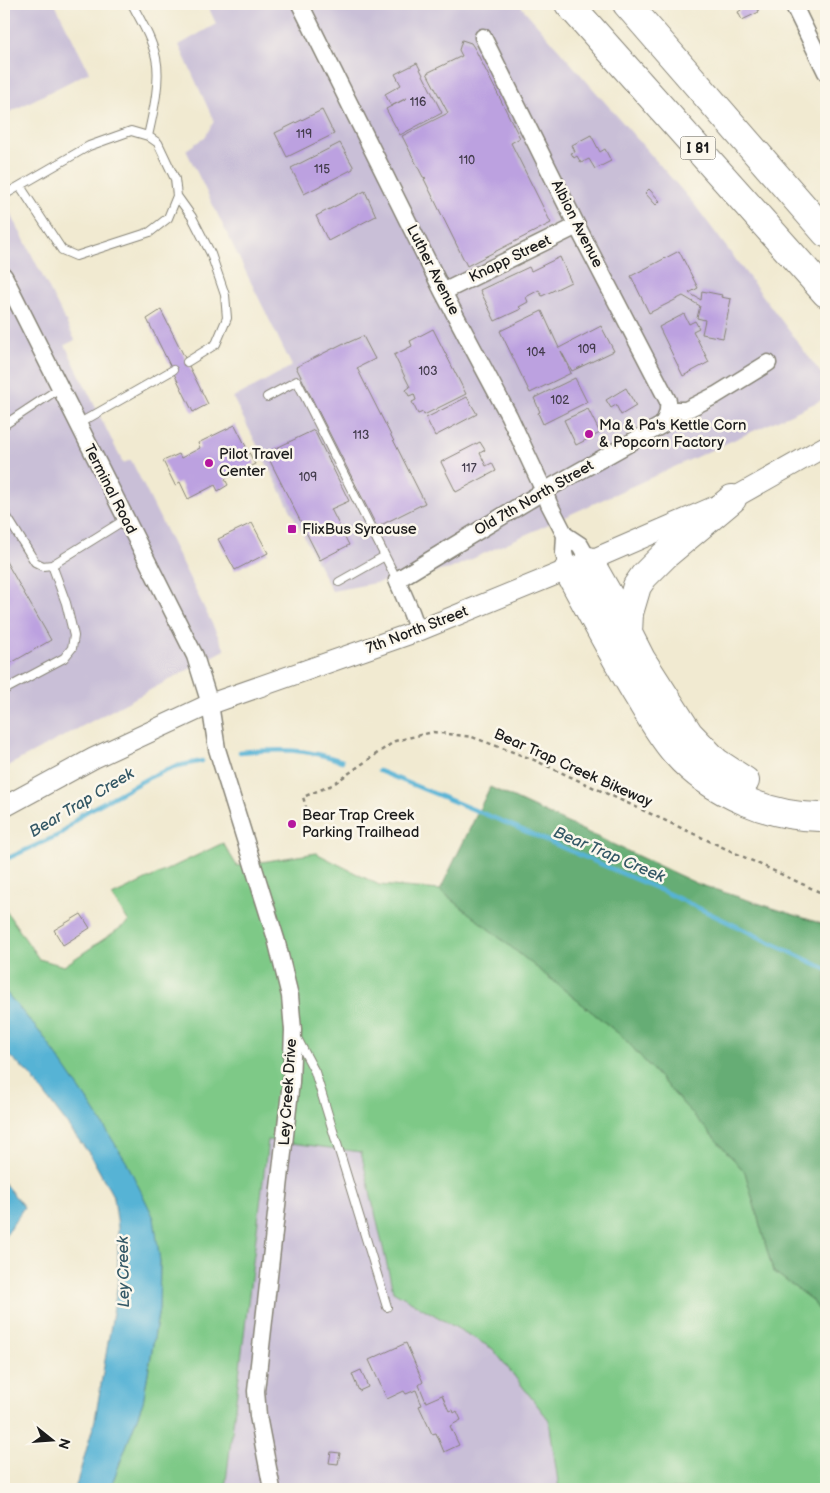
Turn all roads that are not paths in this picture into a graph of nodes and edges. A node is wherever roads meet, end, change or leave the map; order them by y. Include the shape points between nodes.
1 (132, 4) edge
2 (300, 4) edge
3 (569, 4) edge
4 (627, 4) edge
5 (793, 4) edge
6 (483, 37) dead end
7 (826, 72) edge
8 (699, 86) junction
9 (148, 136) junction
10 (20, 186) junction
11 (4, 195) edge
12 (177, 196) junction
13 (826, 219) edge
14 (577, 226) junction
15 (826, 233) edge
16 (4, 276) edge
17 (443, 292) junction
18 (826, 293) edge
19 (187, 362) dead end
20 (768, 364) dead end
21 (173, 370) dead end
22 (60, 388) junction
23 (267, 397) dead end
24 (669, 410) junction
25 (4, 424) edge
26 (78, 424) junction
27 (826, 446) edge
28 (544, 491) junction
29 (732, 499) junction
30 (4, 512) edge
31 (126, 519) junction
32 (565, 535) junction
33 (385, 556) junction
34 (52, 565) junction
35 (579, 566) junction
36 (397, 580) junction
37 (339, 582) dead end
38 (418, 631) junction
39 (628, 633) junction
40 (4, 690) edge
41 (210, 704) junction
42 (826, 801) edge
43 (4, 806) edge
44 (826, 817) edge
45 (293, 1030) junction
46 (387, 1307) dead end
47 (272, 1489) edge

1 - 9 lane via 156,58 154,112
2 - 17 street, Luther Avenue
3 - 18 highway, I 81
4 - 8 highway, I 81
5 - 7 street
6 - 14 street, Albion Avenue
8 - 13 highway
8 - 15 highway, I 81
9 - 10 lane via 131,132 89,146
9 - 12 lane via 158,143 175,179
10 - 11 lane
10 - 12 lane via 62,250 76,256 150,232 168,218
12 - 19 lane via 192,217 210,254 225,295 227,318 216,344
14 - 17 street, Knapp Street
14 - 24 street, Albion Avenue via 668,401
16 - 22 street, Terminal Road
17 - 28 street, Luther Avenue via 509,416
20 - 24 street via 686,410
21 - 26 lane
22 - 25 lane
22 - 26 street, Terminal Road
23 - 33 lane via 297,382
24 - 28 street, Old 7th North Street via 662,425
26 - 31 street, Terminal Road
27 - 29 street, 7th North Street
28 - 32 street, Luther Avenue
28 - 36 street, Old 7th North Street
29 - 35 street, 7th North Street
29 - 39 highway via 644,576 628,613
30 - 34 lane via 35,562 43,566
31 - 34 lane
31 - 41 street, Terminal Road via 194,656
32 - 35 street, Luther Avenue via 564,553
32 - 35 street, Luther Avenue via 580,545
33 - 36 lane
33 - 37 lane
34 - 40 lane via 74,636 72,648 64,658
35 - 38 street, 7th North Street
35 - 39 highway via 610,598
35 - 44 highway via 631,685 676,754 728,793 756,805 793,815
36 - 38 street
38 - 41 street, 7th North Street
39 - 42 highway via 689,734 716,762 741,779 772,793
41 - 43 street, 7th North Street via 94,758
41 - 45 street, Ley Creek Drive via 217,749 276,939 290,996
45 - 46 lane via 318,1080
45 - 47 street, Ley Creek Drive via 291,1082 256,1391

